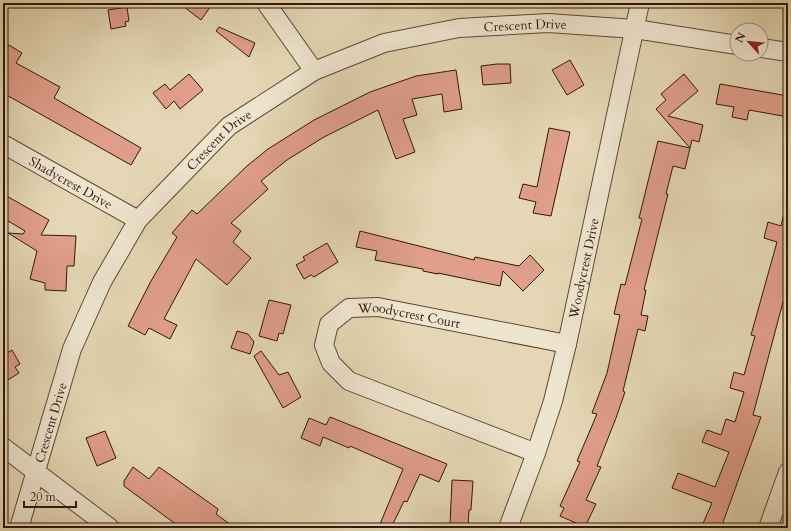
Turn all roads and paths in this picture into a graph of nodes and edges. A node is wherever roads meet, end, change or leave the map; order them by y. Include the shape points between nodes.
1 (266, 3) edge
2 (640, 3) edge
3 (635, 29) junction
4 (729, 44) edge
5 (769, 49) edge
6 (788, 52) edge
7 (314, 71) junction
8 (3, 144) edge
9 (138, 220) junction
10 (567, 344) junction
11 (3, 447) edge
12 (536, 453) junction
13 (36, 471) junction
14 (788, 472) edge
15 (19, 528) edge
16 (110, 528) edge
17 (508, 528) edge
18 (768, 528) edge

1 - 7 street
2 - 3 street, Woodycrest Drive
3 - 4 street, Crescent Drive
3 - 7 street, Crescent Drive via 548,23 459,28 384,43
3 - 10 street, Woodycrest Drive
5 - 6 street
7 - 9 street, Crescent Drive via 229,126
8 - 9 street, Shadycrest Drive
9 - 13 street, Crescent Drive via 102,282 72,349
10 - 12 street, Woodycrest Drive via 553,401
10 - 12 street, Woodycrest Court via 378,307 349,308 329,324 324,345 331,364 349,381
11 - 13 street
12 - 17 street, Woodycrest Drive
13 - 15 street, Crescent Drive
13 - 16 street
14 - 18 street

